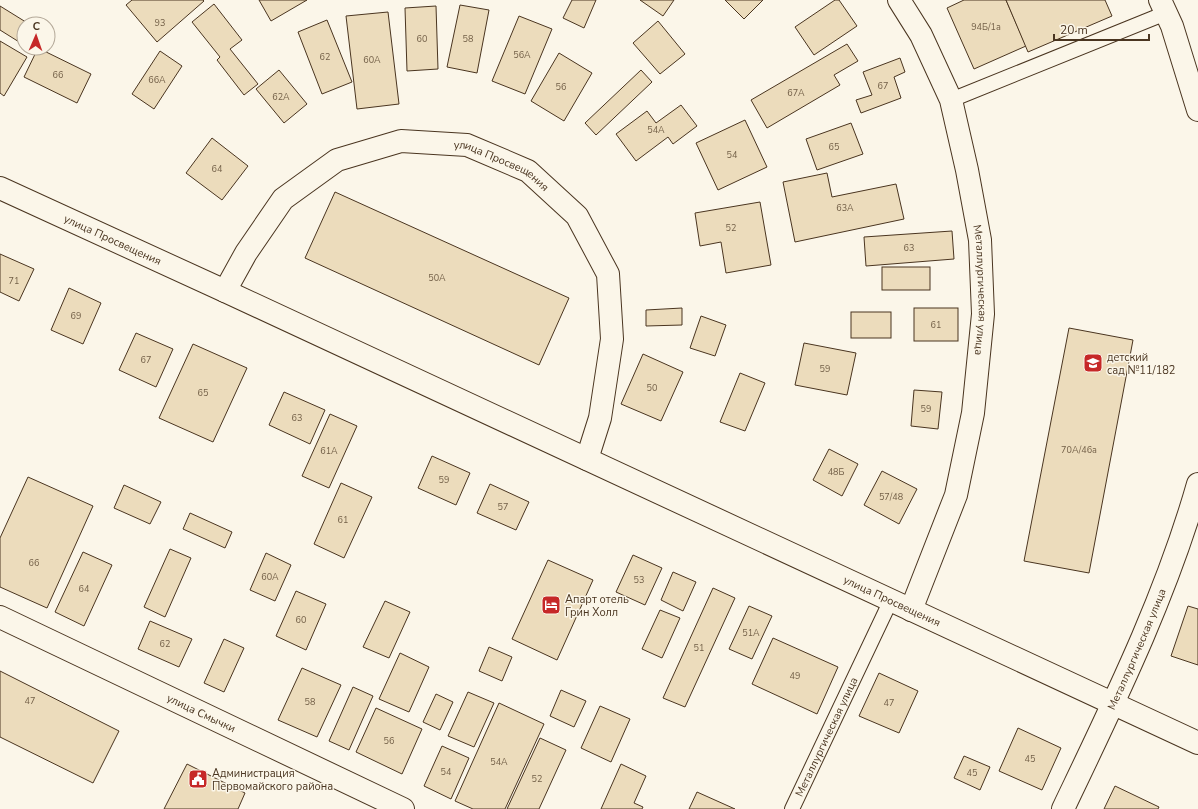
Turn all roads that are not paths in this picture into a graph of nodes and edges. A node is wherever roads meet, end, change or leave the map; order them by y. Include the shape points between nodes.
1 (899, 0) edge
2 (1163, 4) edge
3 (951, 100) junction
4 (1198, 110) edge
5 (0, 188) edge
6 (225, 291) junction
7 (587, 459) junction
8 (1198, 484) edge
9 (891, 600) junction
10 (911, 610) junction
11 (0, 616) edge
12 (1114, 702) junction
13 (1198, 743) edge
14 (403, 809) edge
15 (792, 809) edge
16 (1063, 809) edge

1 - 3 street, Металлургическая улица via 921,35
2 - 3 lane
2 - 4 street
3 - 10 street, Металлургическая улица via 980,240 982,314 973,413 956,495
5 - 6 street, улица Просвещения
6 - 7 street, улица Просвещения
6 - 7 street, улица Просвещения via 246,253 283,199 337,160 401,142 467,145 528,171 577,216 608,274 612,339 600,418
7 - 9 street, улица Просвещения
8 - 12 street, Металлургическая улица via 1175,560
9 - 10 street, улица Просвещения
9 - 15 lane, Металлургическая улица
10 - 12 street, улица Просвещения
11 - 14 street, улица Смычки
12 - 13 street, улица Просвещения
12 - 16 street, Металлургическая улица

